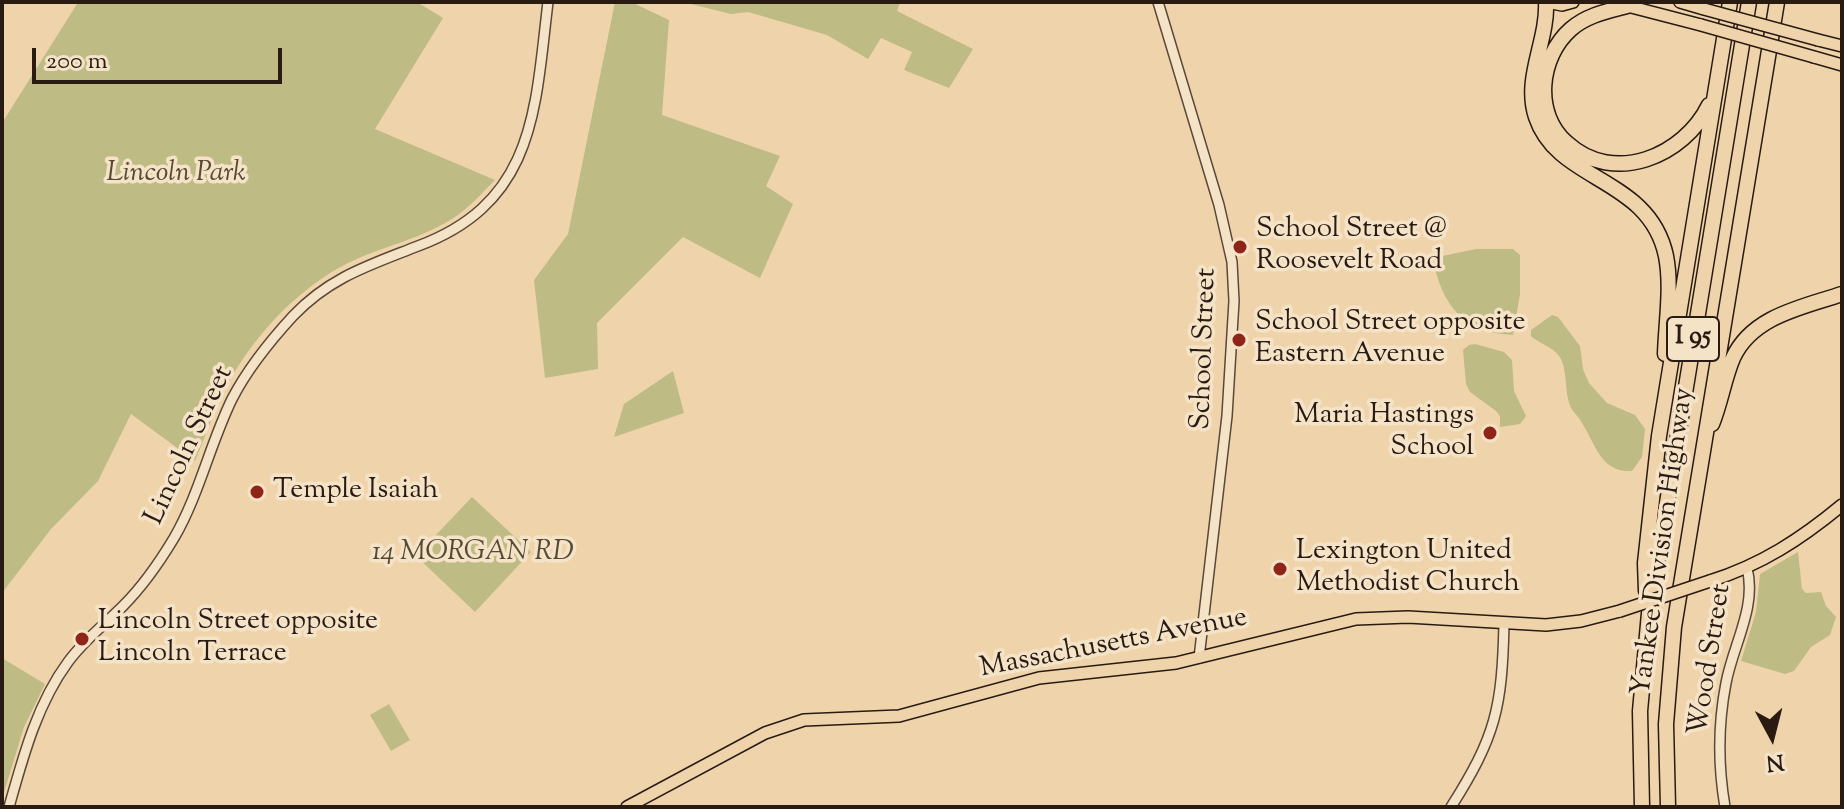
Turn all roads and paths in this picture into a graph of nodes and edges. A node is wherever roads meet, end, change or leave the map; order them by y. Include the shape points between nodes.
1 (548, 2) edge
2 (1158, 2) edge
3 (1546, 2) edge
4 (1573, 2) edge
5 (1612, 2) edge
6 (1680, 2) edge
7 (1730, 2) edge
8 (1749, 2) edge
9 (1777, 2) edge
10 (1627, 6) junction
11 (1842, 46) edge
12 (1842, 65) edge
13 (1715, 94) junction
14 (1842, 294) edge
15 (1664, 403) junction
16 (1703, 446) junction
17 (1842, 505) edge
18 (1747, 568) junction
19 (1648, 621) junction
20 (1504, 624) junction
21 (1199, 658) junction
22 (9, 807) edge
23 (627, 807) edge
24 (1451, 807) edge
25 (1642, 807) edge
26 (1668, 807) edge
27 (1725, 807) edge

1 - 22 street, Lincoln Street via 532,121 525,147 505,181 463,223 331,283 256,360 233,398 181,525 157,566 56,679 28,741
2 - 21 street, School Street via 1232,262 1227,416
3 - 4 main road
3 - 15 highway via 1532,85 1539,124 1559,152 1634,201 1655,227 1665,252
5 - 10 main road
6 - 11 main road, bridge
7 - 13 highway
8 - 19 highway, Yankee Division Highway / I 95
9 - 16 highway, Yankee Division Highway / I 95
10 - 12 main road, bridge
10 - 13 highway via 1574,26 1552,57 1544,99 1551,122 1566,143 1590,158 1609,162 1655,157 1689,135
13 - 15 highway
14 - 16 highway via 1773,318 1749,336 1733,359
15 - 19 highway via 1645,563
16 - 26 highway, Yankee Division Highway / I 95 via 1670,659
17 - 18 main road, Massachusetts Avenue via 1791,544
18 - 20 main road, Massachusetts Avenue, bridge via 1620,611 1567,623
18 - 27 street, Wood Street via 1749,601 1720,722
19 - 25 highway, Yankee Division Highway / I 95 via 1640,727
20 - 21 main road, Massachusetts Avenue via 1356,619
20 - 24 street via 1496,720 1477,766
21 - 23 main road, Massachusetts Avenue via 1039,678 899,716 783,725

